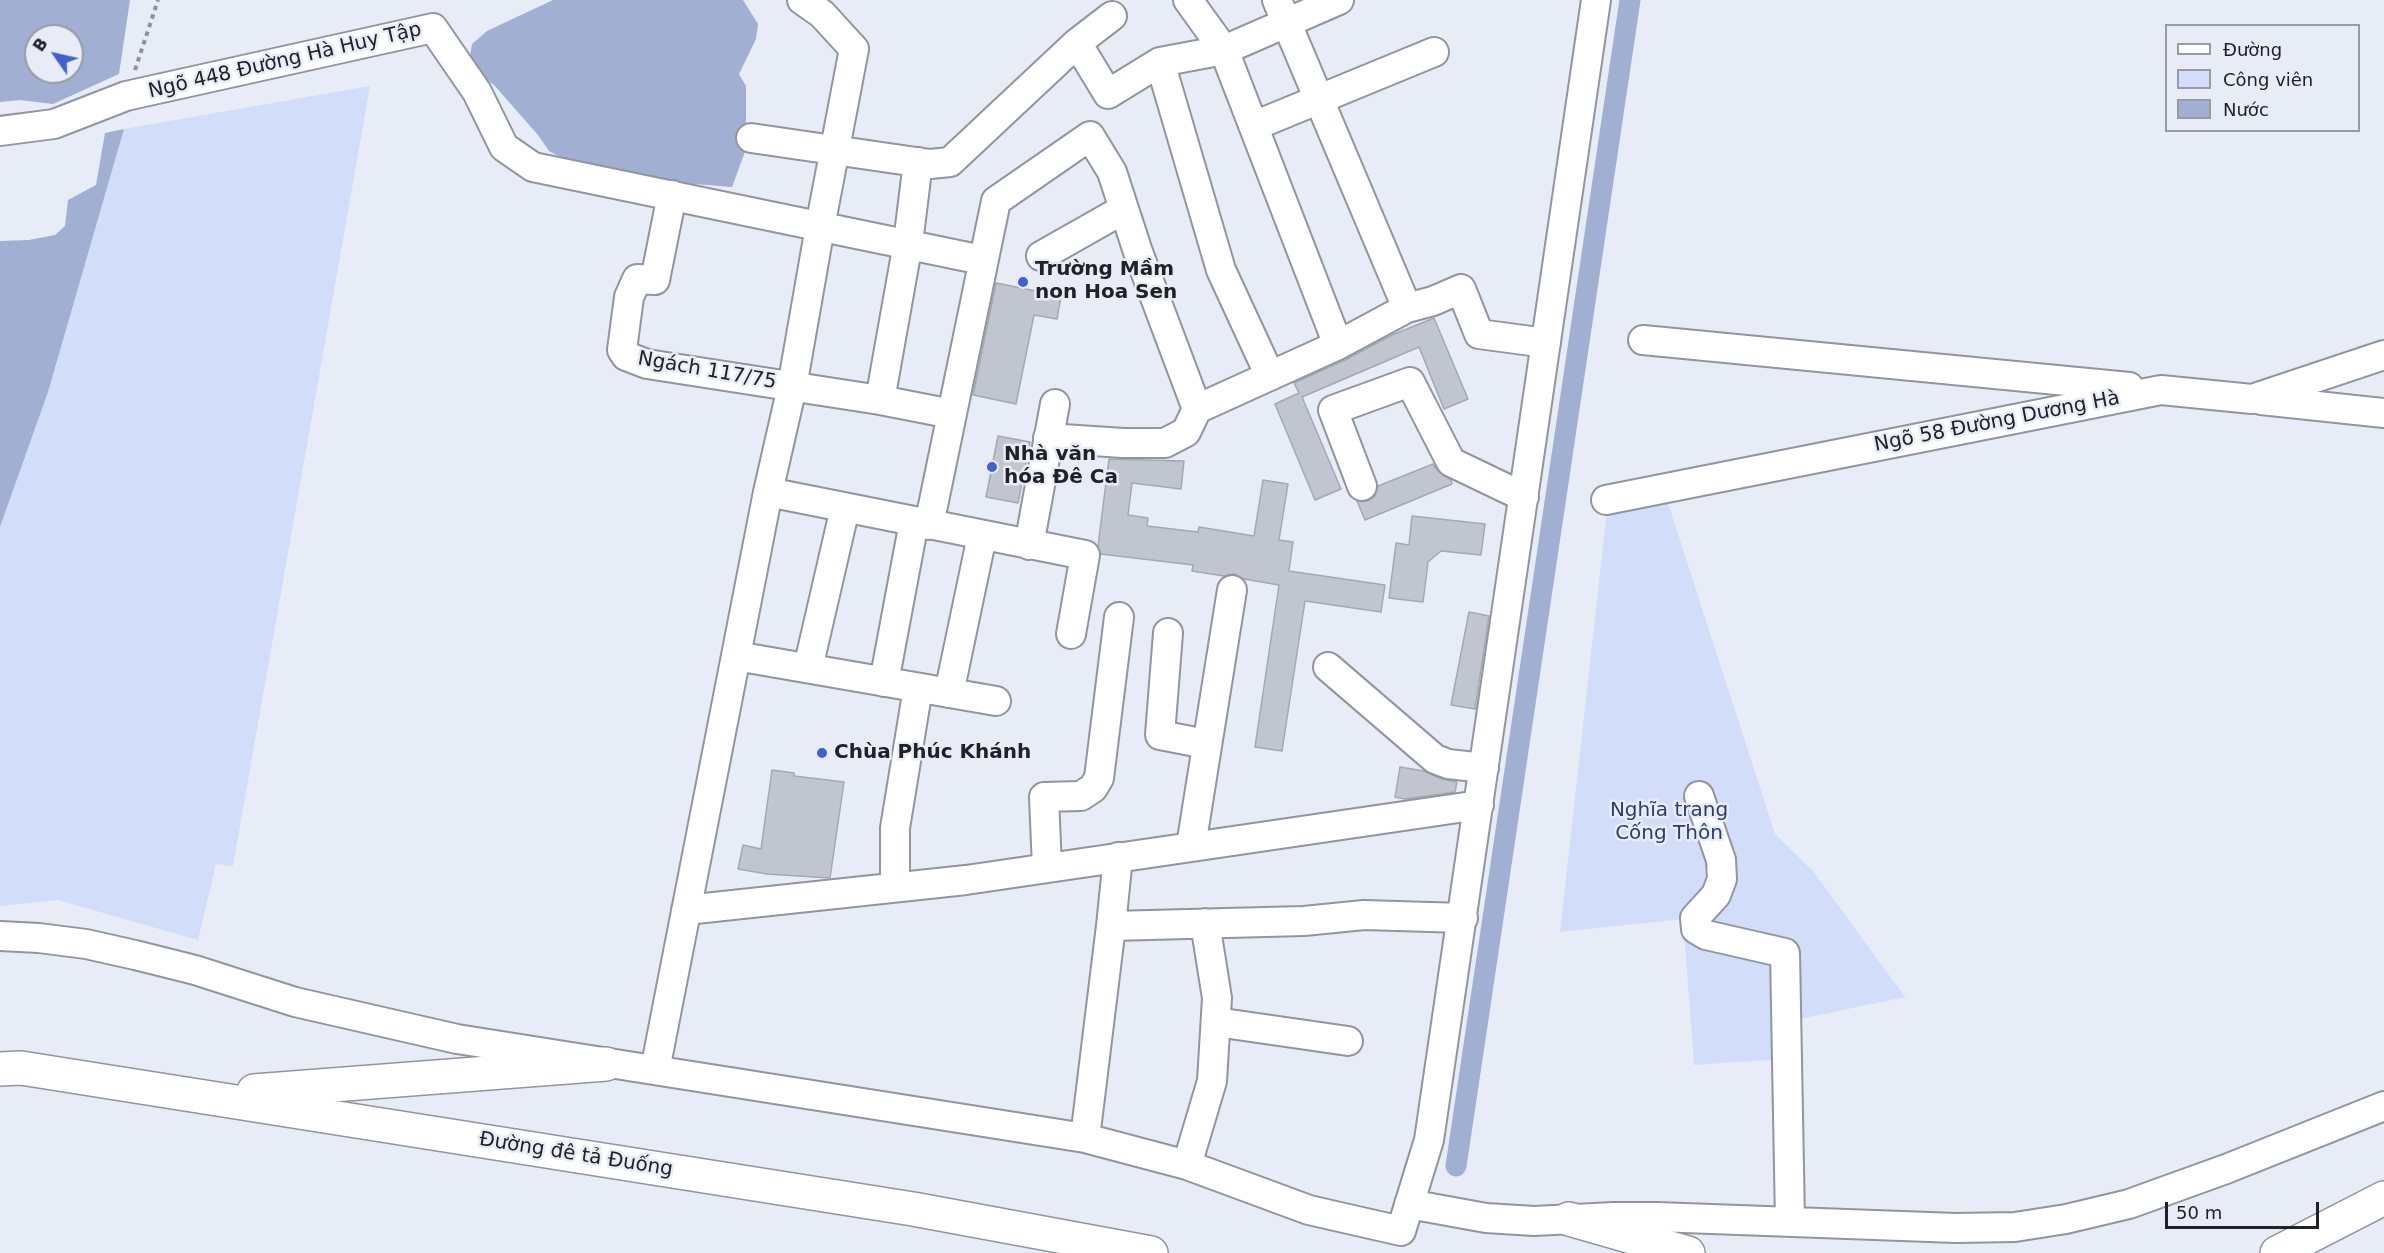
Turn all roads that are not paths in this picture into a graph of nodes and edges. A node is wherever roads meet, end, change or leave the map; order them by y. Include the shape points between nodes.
1 (802, 0) edge
2 (1188, 0) edge
3 (1339, 0) edge
4 (1596, 0) edge
5 (1282, 11) edge
6 (1112, 16) dead end
7 (1077, 43) junction
8 (1224, 50) junction
9 (1434, 52) dead end
10 (1160, 62) junction
11 (1320, 98) junction
12 (1254, 126) junction
13 (0, 131) edge
14 (751, 138) dead end
15 (835, 149) junction
16 (918, 162) junction
17 (672, 195) junction
18 (1124, 209) junction
19 (820, 227) junction
20 (908, 243) junction
21 (1041, 256) dead end
22 (982, 260) junction
23 (1407, 308) junction
24 (1643, 340) dead end
25 (1546, 343) junction
26 (1338, 345) junction
27 (2384, 355) edge
28 (1270, 376) junction
29 (792, 387) junction
30 (2161, 390) junction
31 (2252, 399) junction
32 (880, 400) junction
33 (1055, 404) dead end
34 (1197, 409) junction
35 (2384, 413) edge
36 (952, 414) junction
37 (1048, 438) junction
38 (1362, 486) dead end
39 (768, 492) junction
40 (1524, 497) junction
41 (1606, 500) dead end
42 (845, 508) junction
43 (922, 524) junction
44 (982, 536) junction
45 (1029, 545) junction
46 (1232, 590) dead end
47 (1119, 617) dead end
48 (1168, 633) dead end
49 (1071, 634) dead end
50 (736, 656) junction
51 (1328, 667) dead end
52 (808, 669) junction
53 (884, 682) junction
54 (918, 688) junction
55 (949, 693) junction
56 (996, 701) dead end
57 (1206, 744) junction
58 (1484, 768) junction
59 (1699, 796) dead end
60 (1479, 805) junction
61 (1191, 846) junction
62 (1118, 857) junction
63 (1047, 868) junction
64 (895, 887) junction
65 (686, 910) junction
66 (1462, 918) junction
67 (1205, 923) junction
68 (1112, 926) junction
69 (0, 936) edge
70 (1216, 1022) junction
71 (1348, 1041) dead end
72 (606, 1064) junction
73 (0, 1069) edge
74 (655, 1070) junction
75 (199, 1095) junction
76 (2384, 1106) edge
77 (1085, 1138) junction
78 (1187, 1165) junction
79 (2384, 1187) edge
80 (2384, 1198) edge
81 (1409, 1204) junction
82 (1569, 1219) junction
83 (1790, 1222) junction
84 (2317, 1232) junction
85 (1151, 1253) edge
86 (1688, 1253) edge
87 (2277, 1253) edge

1 - 15 street via 822,14 854,49
2 - 8 street
3 - 5 street
4 - 25 street
5 - 8 street
5 - 11 street
6 - 7 street
7 - 10 street via 1108,94
7 - 16 street via 950,162
8 - 10 street
8 - 12 street
9 - 11 street
10 - 28 street via 1221,270
11 - 12 street
11 - 23 street
12 - 26 street
13 - 17 street, Ngõ 448 Đường Hà Huy Tập via 54,124 126,96 434,28 477,92 504,147 533,167
14 - 15 street
15 - 16 street
15 - 19 street
16 - 20 street
17 - 19 street, Ngõ 448 Đường Hà Huy Tập
17 - 29 street, Ngách 117/75 via 655,280 637,279 629,297 622,350 647,364
18 - 21 street
18 - 22 street via 1112,172 1090,136 996,201
18 - 34 street
19 - 20 street, Ngõ 448 Đường Hà Huy Tập
19 - 29 street
20 - 22 street, Ngõ 448 Đường Hà Huy Tập
20 - 32 street
22 - 36 street
23 - 25 street via 1461,289 1479,334
23 - 26 street
24 - 30 street
25 - 40 street
26 - 28 street
27 - 31 street, Ngõ 58 Đường Dương Hà
28 - 34 street
29 - 32 street
29 - 39 street
30 - 31 street, Ngõ 58 Đường Dương Hà
30 - 41 street, Ngõ 58 Đường Dương Hà
31 - 35 street
32 - 36 street
33 - 37 street
34 - 37 street via 1186,432 1165,442
36 - 43 street
37 - 45 street
38 - 40 street via 1333,411 1410,381 1451,462
39 - 42 street
39 - 50 street
40 - 58 street
42 - 43 street
42 - 52 street
43 - 44 street
43 - 53 street
44 - 45 street
44 - 55 street
45 - 49 street via 1084,555
46 - 57 street
47 - 63 street via 1100,778 1081,796 1044,797
48 - 57 street via 1160,735
50 - 52 street
50 - 65 street
51 - 58 street via 1435,759
52 - 53 street
53 - 54 street
54 - 55 street
54 - 64 street via 895,828
55 - 56 street
57 - 61 street
58 - 60 street
59 - 83 street via 1721,860 1722,879 1716,895 1695,918 1696,929 1706,935 1785,953
60 - 61 street
60 - 66 street
61 - 62 street
62 - 63 street
62 - 68 street
63 - 64 street
64 - 65 street
65 - 74 street
66 - 67 street via 1364,915
66 - 81 street via 1429,1140
67 - 68 street
67 - 70 street via 1217,998
68 - 77 street
69 - 72 street via 86,944 195,970 344,1014 457,1039
70 - 71 street
70 - 78 street via 1212,1081
72 - 74 street
72 - 75 main road
73 - 75 main road, Đường đê tả Đuống via 21,1068
74 - 77 street
75 - 85 main road, Đường đê tả Đuống via 913,1209
76 - 83 street via 2174,1189 2066,1220 1989,1228
77 - 78 street
78 - 81 street via 1310,1210 1401,1231
79 - 84 main road
80 - 84 main road
81 - 82 street via 1494,1218
82 - 83 street via 1657,1217
82 - 86 main road
84 - 87 main road

